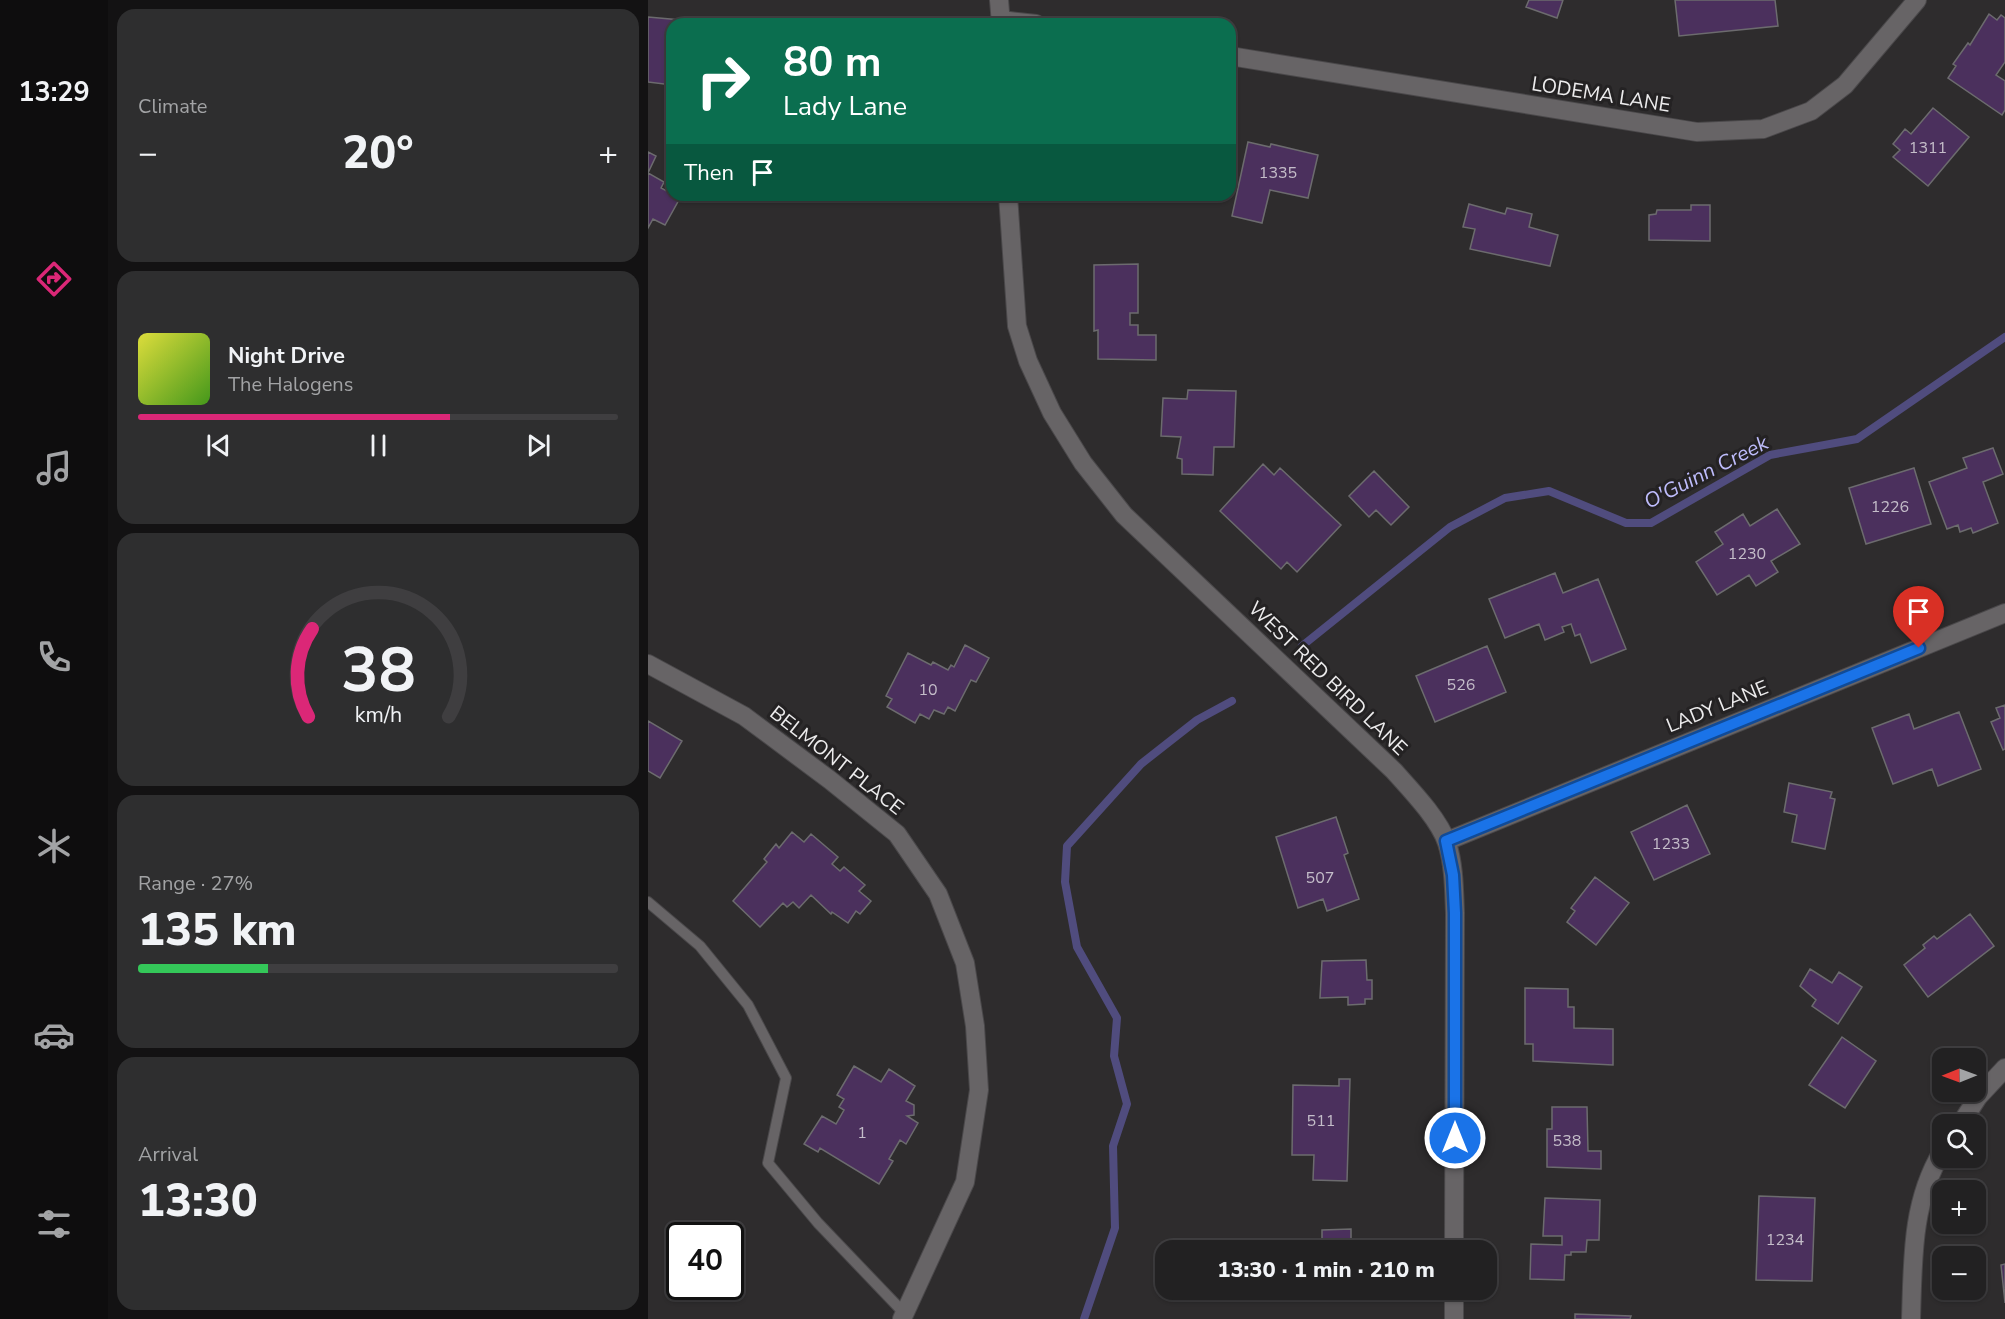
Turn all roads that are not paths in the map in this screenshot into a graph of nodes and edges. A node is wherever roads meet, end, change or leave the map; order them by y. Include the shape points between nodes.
1 (999, 0) edge
2 (1917, 0) edge
3 (1001, 18) edge
4 (1236, 57) edge
5 (1008, 201) edge
6 (2005, 613) edge
7 (648, 664) edge
8 (1446, 841) junction
9 (648, 902) edge
10 (2005, 1068) edge
11 (1967, 1114) edge
12 (1932, 1168) edge
13 (1455, 1240) edge
14 (1454, 1300) edge
15 (908, 1317) edge
16 (1454, 1319) edge
17 (1911, 1319) edge

1 - 3 street
2 - 4 street, LODEMA LANE via 1845,85 1811,111 1763,129 1697,132
5 - 8 street, WEST RED BIRD LANE via 1017,326 1028,362 1052,413 1083,463 1124,515 1394,771 1418,797
6 - 8 street, LADY LANE
7 - 15 street, BELMONT PLACE via 744,716 830,780 897,834 938,894 965,963 975,1026 979,1090 965,1182
8 - 13 street, WEST RED BIRD LANE via 1455,913
9 - 15 lane via 700,946 748,1005 786,1078 768,1163 818,1223
10 - 11 street
12 - 17 street via 1914,1232
14 - 16 street

